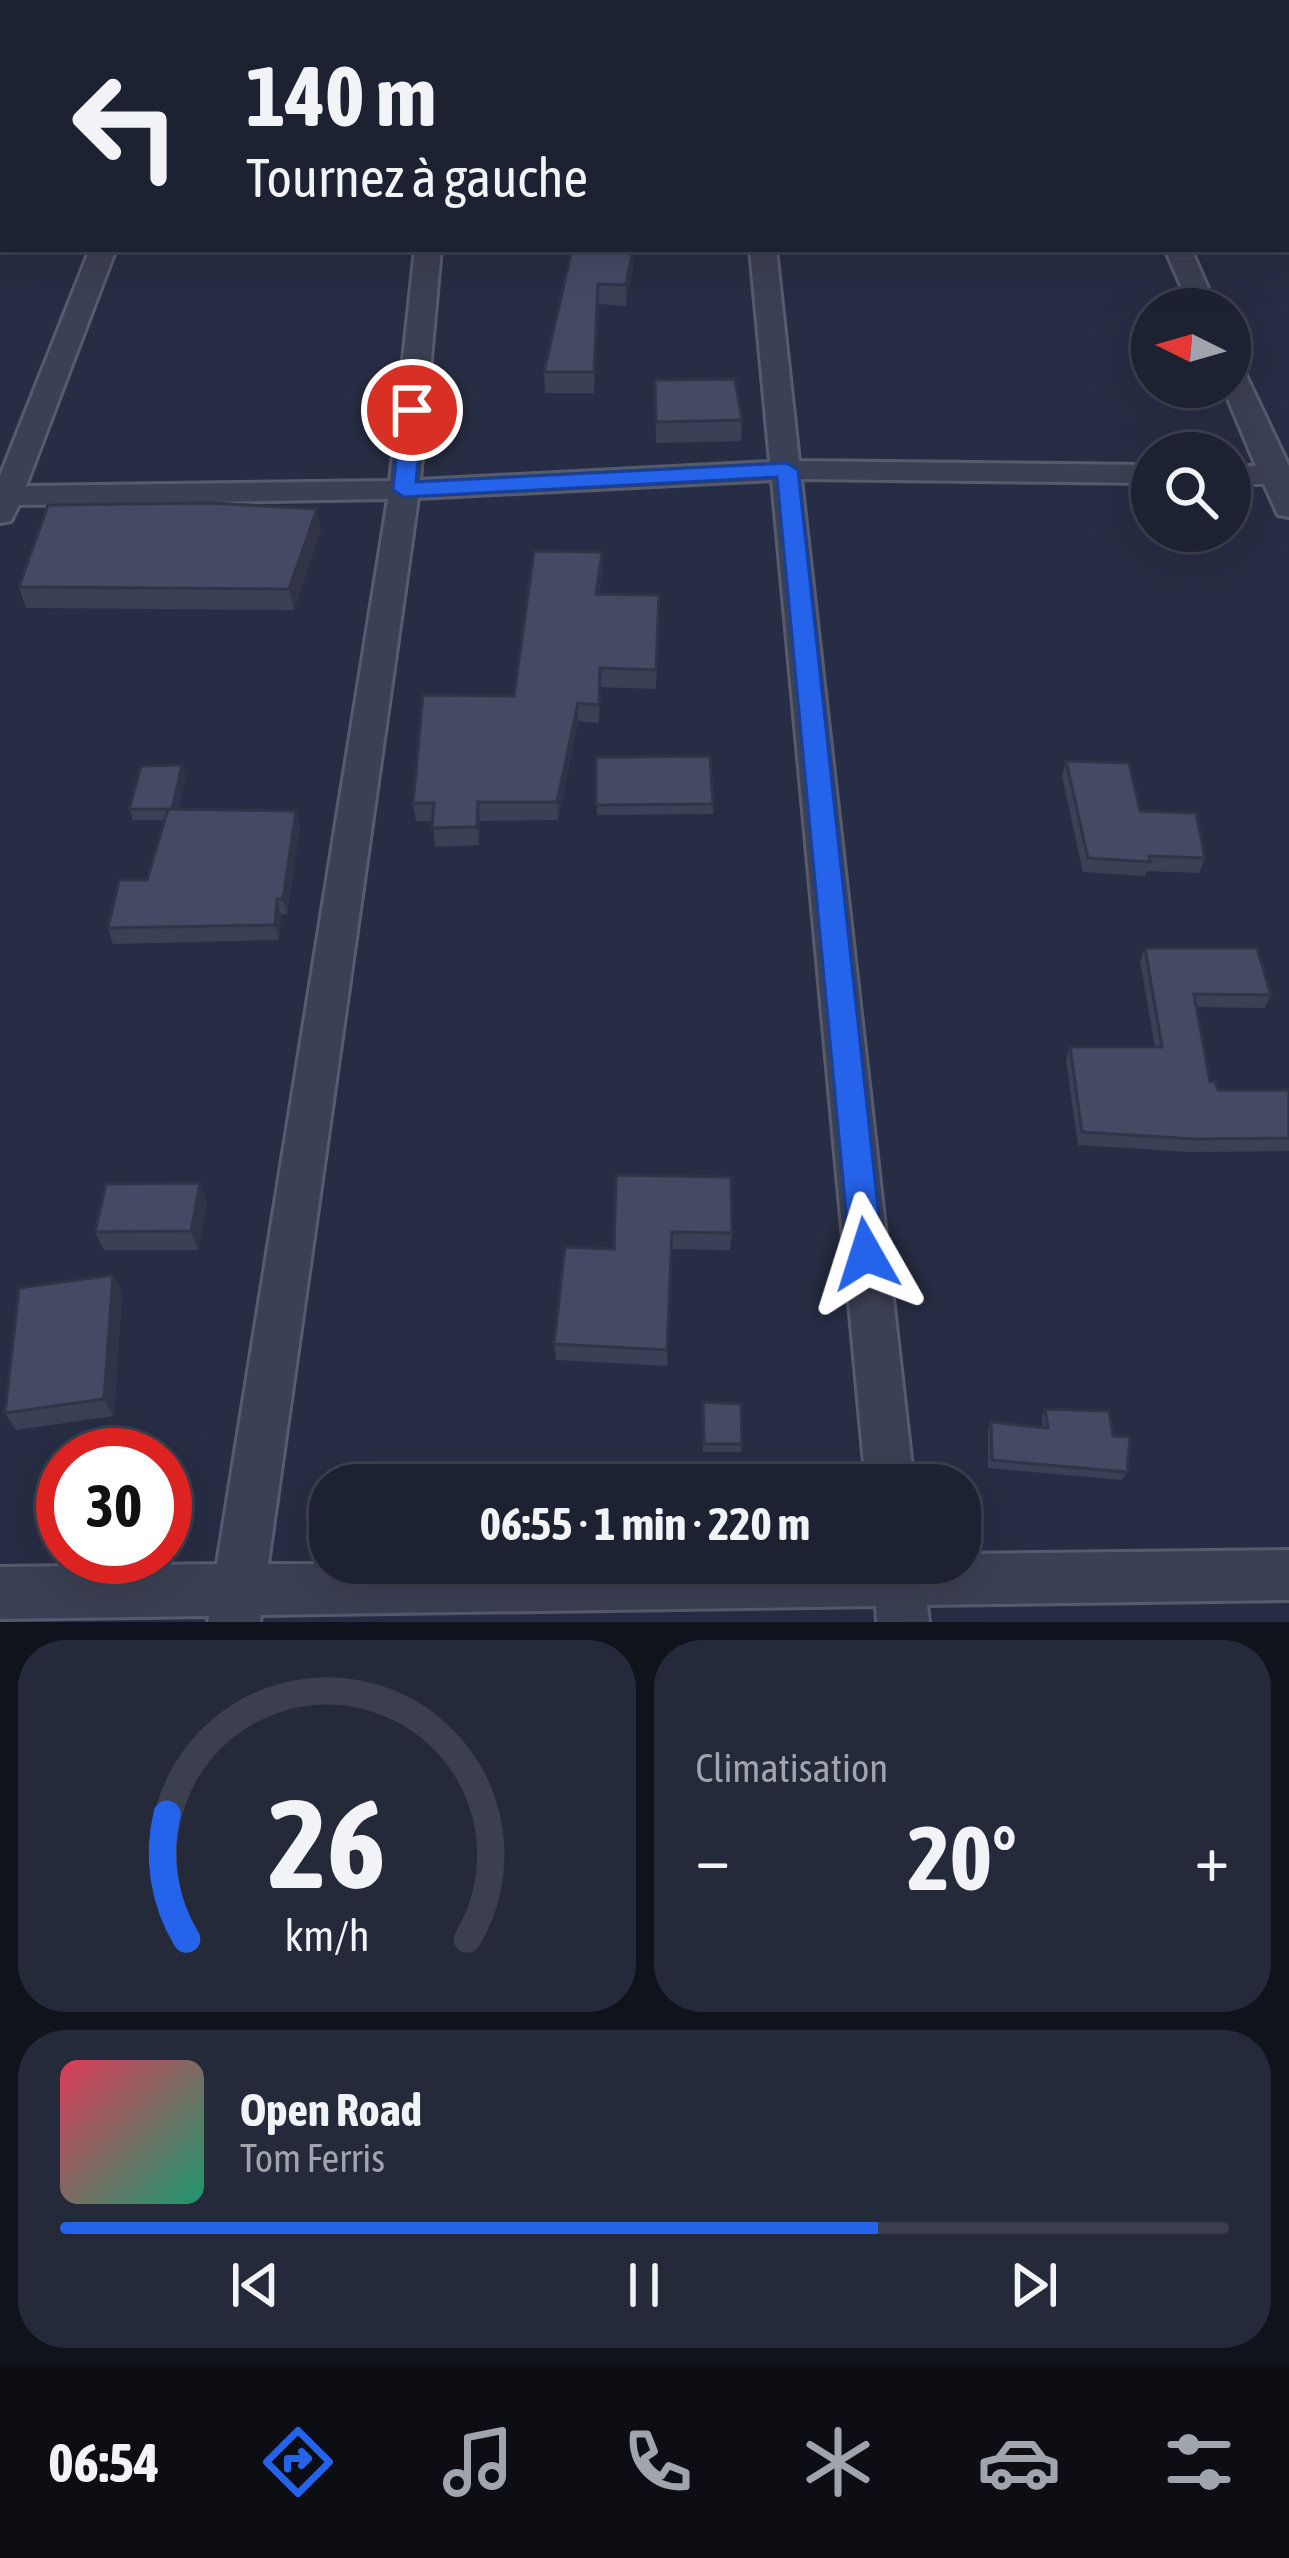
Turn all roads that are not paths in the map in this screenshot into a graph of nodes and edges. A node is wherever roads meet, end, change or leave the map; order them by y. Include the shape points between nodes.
1 (102, 252) edge
2 (428, 252) edge
3 (763, 252) edge
4 (1179, 252) edge
5 (1195, 288) edge
6 (1249, 408) edge
7 (787, 470) junction
8 (1131, 474) edge
9 (1251, 475) edge
10 (1282, 475) edge
11 (404, 490) junction
12 (2, 502) edge
13 (1289, 508) edge
14 (888, 1464) edge
15 (1289, 1575) edge
16 (900, 1589) edge
17 (0, 1594) edge
18 (237, 1606) edge

1 - 12 street
2 - 11 street
3 - 7 street
4 - 5 street
6 - 10 street
7 - 8 street
7 - 11 street
7 - 14 street
9 - 10 street
10 - 13 street
11 - 12 street
11 - 18 street
15 - 16 street
16 - 18 street
17 - 18 street

